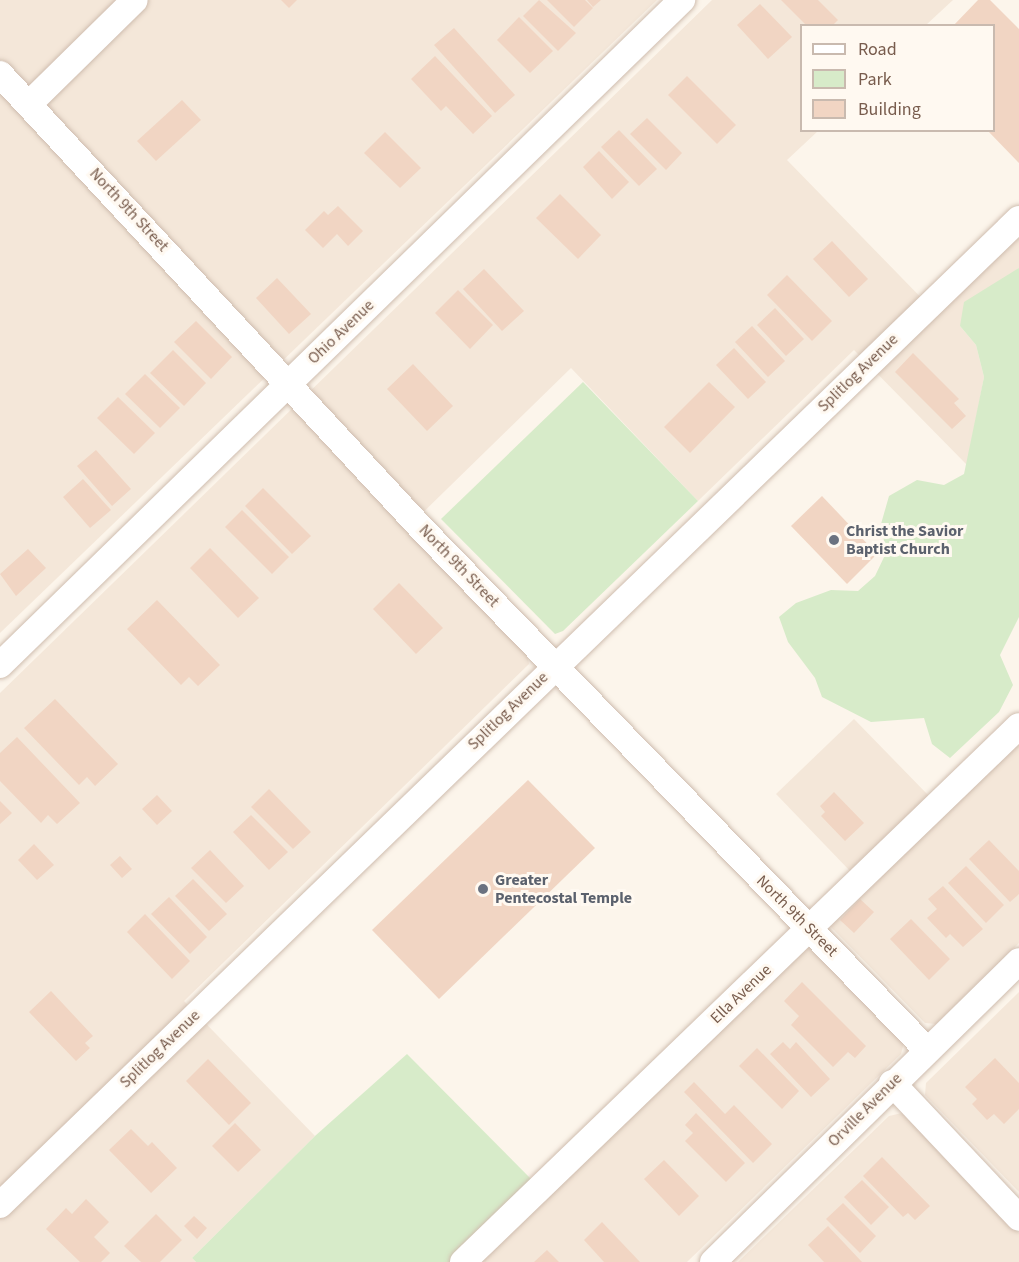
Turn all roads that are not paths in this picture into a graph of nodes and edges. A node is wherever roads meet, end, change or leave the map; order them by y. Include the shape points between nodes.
1 (135, 0) edge
2 (682, 0) edge
3 (0, 74) edge
4 (29, 104) junction
5 (1019, 219) edge
6 (287, 385) junction
7 (5, 650) edge
8 (555, 666) junction
9 (1019, 726) edge
10 (810, 928) junction
11 (1019, 961) edge
12 (927, 1050) junction
13 (892, 1083) junction
14 (0, 1205) edge
15 (1019, 1218) edge
16 (463, 1262) edge
17 (713, 1262) edge

1 - 4 street
2 - 6 street, Ohio Avenue
3 - 4 street, North 9th Street
4 - 6 street, North 9th Street
5 - 8 street, Splitlog Avenue
6 - 7 street, Ohio Avenue
6 - 8 street, North 9th Street
8 - 10 street, North 9th Street
8 - 14 street, Splitlog Avenue
9 - 10 street, Ella Avenue
10 - 12 street, North 9th Street
10 - 16 street, Ella Avenue
11 - 12 street, Orville Avenue
12 - 13 street, Orville Avenue
13 - 15 street
13 - 17 street, Orville Avenue

